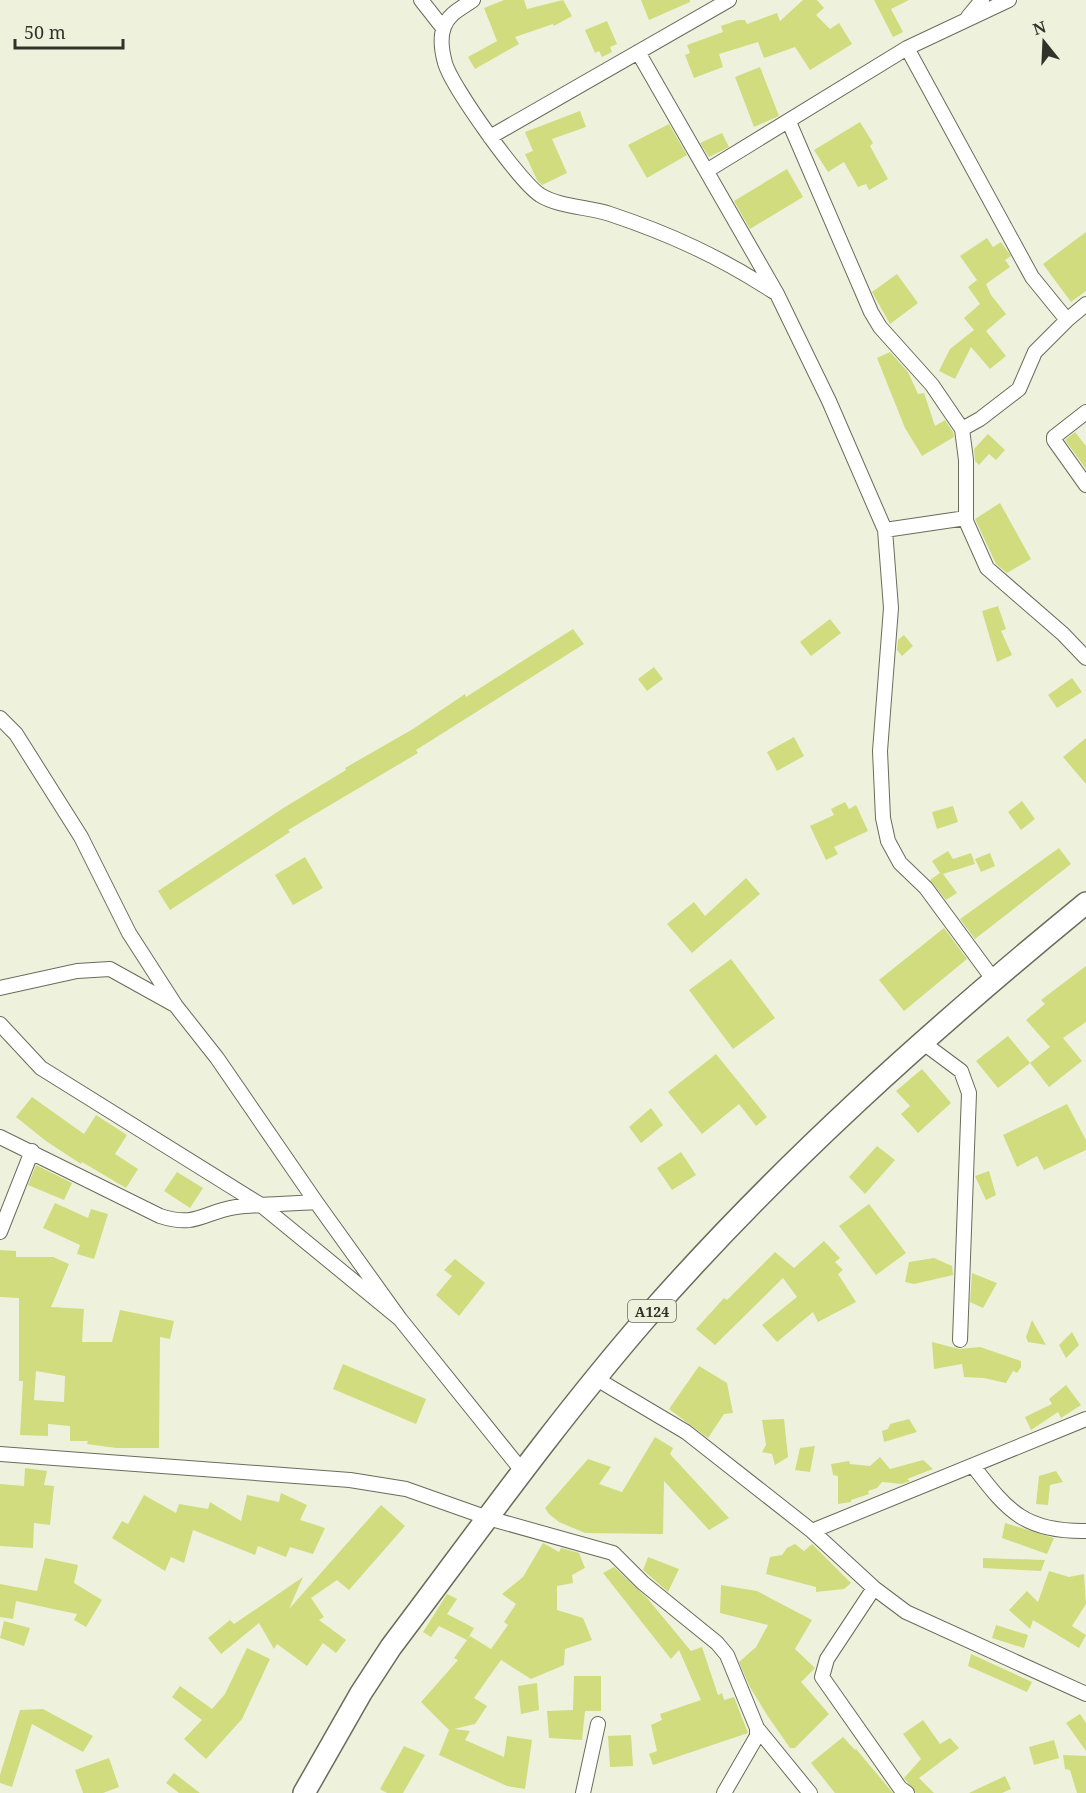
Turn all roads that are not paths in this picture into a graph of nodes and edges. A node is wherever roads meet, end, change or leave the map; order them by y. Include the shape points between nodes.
1 (421, 0) edge
2 (473, 0) edge
3 (729, 0) edge
4 (982, 0) edge
5 (1009, 0) edge
6 (964, 21) junction
7 (443, 28) junction
8 (907, 48) junction
9 (638, 52) junction
10 (789, 122) junction
11 (490, 137) junction
12 (708, 171) junction
13 (777, 294) junction
14 (1086, 304) edge
15 (1067, 320) junction
16 (1086, 412) edge
17 (962, 429) junction
18 (1086, 484) edge
19 (966, 518) junction
20 (885, 530) junction
21 (1086, 658) edge
22 (0, 718) edge
23 (1086, 903) edge
24 (993, 979) junction
25 (0, 988) edge
26 (176, 1006) junction
27 (0, 1024) edge
28 (922, 1042) junction
29 (0, 1137) edge
30 (32, 1151) junction
31 (316, 1202) junction
32 (261, 1205) junction
33 (0, 1232) edge
34 (400, 1319) junction
35 (960, 1340) dead end
36 (595, 1378) junction
37 (1086, 1419) edge
38 (0, 1454) edge
39 (974, 1467) junction
40 (523, 1472) junction
41 (488, 1518) junction
42 (812, 1531) junction
43 (1086, 1531) edge
44 (874, 1588) junction
45 (1086, 1694) edge
46 (598, 1724) dead end
47 (757, 1728) junction
48 (304, 1793) edge
49 (583, 1793) edge
50 (724, 1793) edge
51 (810, 1793) edge
52 (907, 1793) edge

1 - 7 street
2 - 7 street via 450,15
3 - 9 street
4 - 6 street
5 - 6 street
6 - 8 street
7 - 11 street via 445,64
8 - 10 street
8 - 15 street via 1032,277
9 - 11 street
9 - 12 street
10 - 12 street
10 - 17 street via 871,312 932,385
11 - 13 street via 541,196 607,213 687,243 728,262
12 - 13 street
13 - 20 street
14 - 15 street
15 - 17 street via 1035,352 1019,389
16 - 18 street via 1054,440
17 - 19 street
19 - 20 street
19 - 21 street via 992,575 1025,600
20 - 24 street via 891,608 880,751 888,841 900,863 919,880
22 - 26 street via 16,734 81,837 129,933
23 - 24 highway, A124
24 - 28 highway, A124
25 - 26 street via 77,971 110,969
26 - 31 street via 217,1058
27 - 32 street via 41,1068 68,1087
28 - 35 street via 961,1071 969,1093
28 - 36 highway, A124 via 849,1108 714,1243
29 - 30 street
30 - 32 street via 178,1222
30 - 33 street
31 - 32 street
31 - 34 street
32 - 34 street
34 - 40 street
36 - 40 highway, A124
36 - 42 street via 686,1432
37 - 39 street
38 - 41 street via 350,1480 406,1488
39 - 42 street
39 - 43 street via 1001,1503 1015,1514 1060,1532
40 - 41 highway, A124
41 - 47 street via 613,1553 643,1583 717,1643 727,1656
41 - 48 highway, A124 via 391,1647
42 - 44 street
44 - 45 street via 906,1612
44 - 52 street via 827,1659 822,1677
46 - 49 street
47 - 50 street via 757,1736
47 - 51 street

